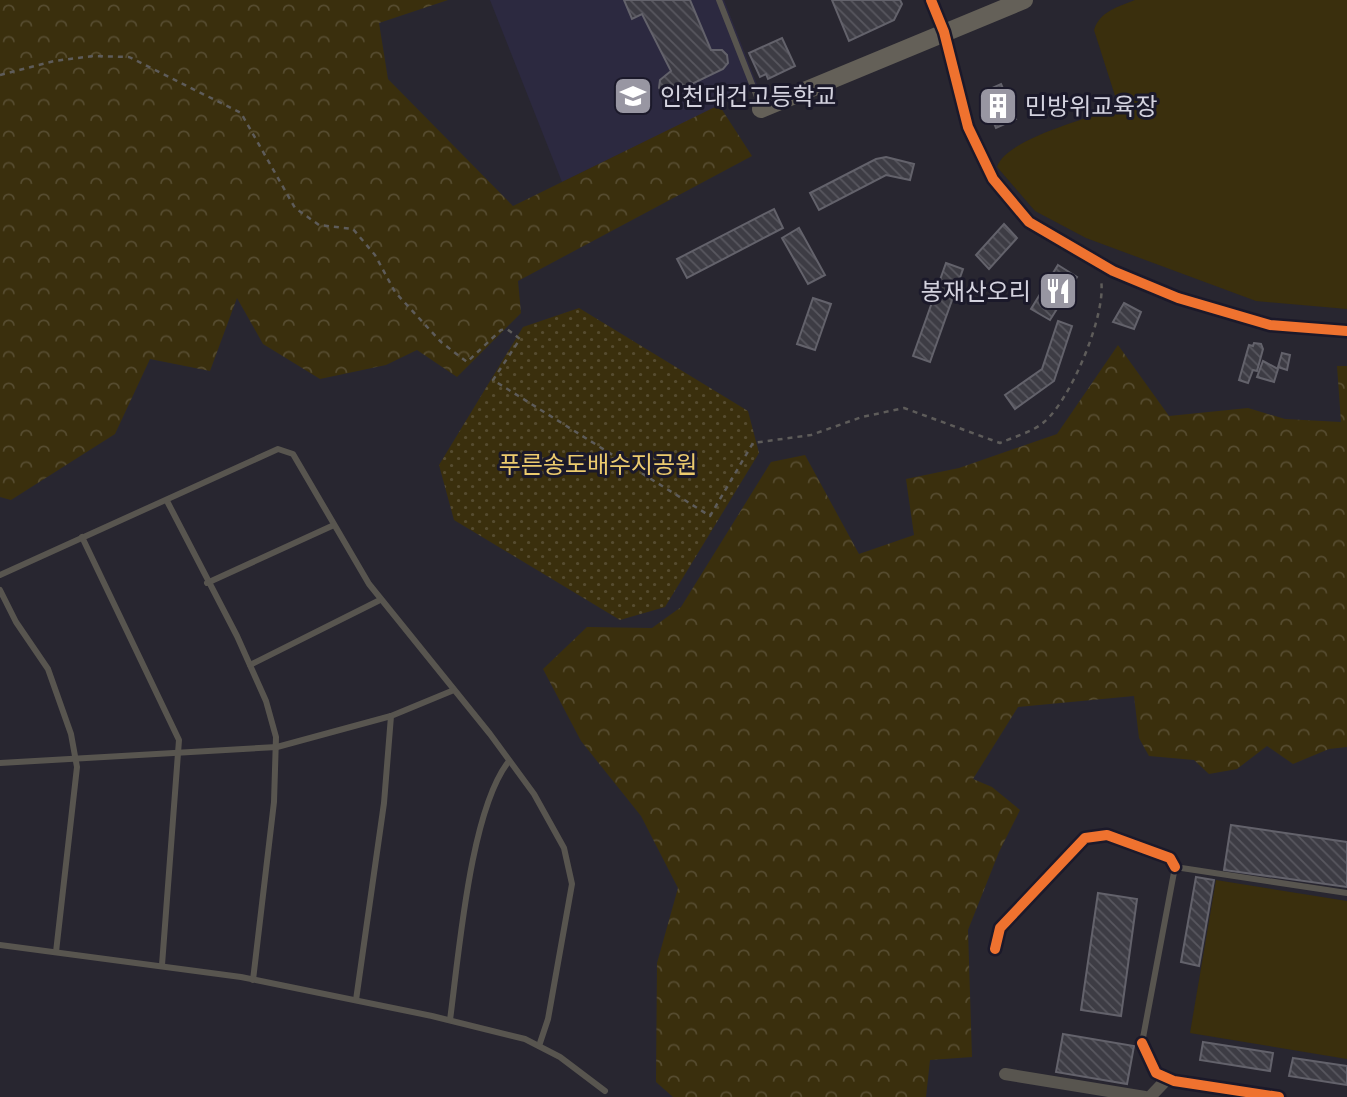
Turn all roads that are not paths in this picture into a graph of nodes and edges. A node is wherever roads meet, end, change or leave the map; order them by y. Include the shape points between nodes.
1 (719, 0) edge
2 (931, 0) edge
3 (1024, 0) edge
4 (944, 32) junction
5 (761, 109) joint
6 (1347, 331) edge
7 (167, 500) junction
8 (334, 525) junction
9 (82, 537) junction
10 (0, 575) edge
11 (207, 583) junction
12 (0, 590) edge
13 (380, 600) junction
14 (250, 665) junction
15 (454, 690) junction
16 (391, 716) junction
17 (276, 747) junction
18 (177, 755) junction
19 (76, 760) junction
20 (509, 761) junction
21 (0, 763) edge
22 (1175, 867) junction
23 (1347, 893) edge
24 (0, 945) edge
25 (995, 949) dead end
26 (55, 951) junction
27 (162, 965) junction
28 (253, 980) junction
29 (356, 1000) junction
30 (450, 1020) junction
31 (1142, 1043) joint
32 (539, 1046) junction
33 (1005, 1074) dead end
34 (1168, 1078) junction
35 (605, 1091) dead end
36 (1148, 1097) edge
37 (1279, 1097) edge

1 - 5 lane
2 - 4 street
3 - 4 main road
4 - 5 main road
4 - 6 street via 968,127 993,179 1029,222 1113,271 1178,298 1270,324
7 - 8 lane via 278,449 293,454
7 - 9 lane
7 - 11 lane
8 - 11 lane
8 - 13 lane
9 - 10 lane
9 - 18 lane via 167,710 179,740
11 - 14 lane
12 - 19 lane via 48,669
13 - 14 lane
13 - 15 lane
14 - 17 lane via 266,701
15 - 16 lane
15 - 20 lane
16 - 17 lane
16 - 29 lane via 384,803
17 - 18 lane
17 - 28 lane
18 - 19 lane
18 - 27 lane
19 - 21 lane
19 - 26 lane
20 - 30 lane via 496,777 483,817
20 - 32 lane via 564,848 572,884
22 - 23 lane
22 - 25 street via 1170,858 1107,835 1085,838 1000,928
22 - 31 lane
24 - 26 lane
26 - 27 lane
27 - 28 lane
28 - 29 lane
29 - 30 lane
30 - 32 lane
31 - 34 street via 1156,1073
32 - 35 lane
33 - 36 street
34 - 36 street
34 - 37 street

